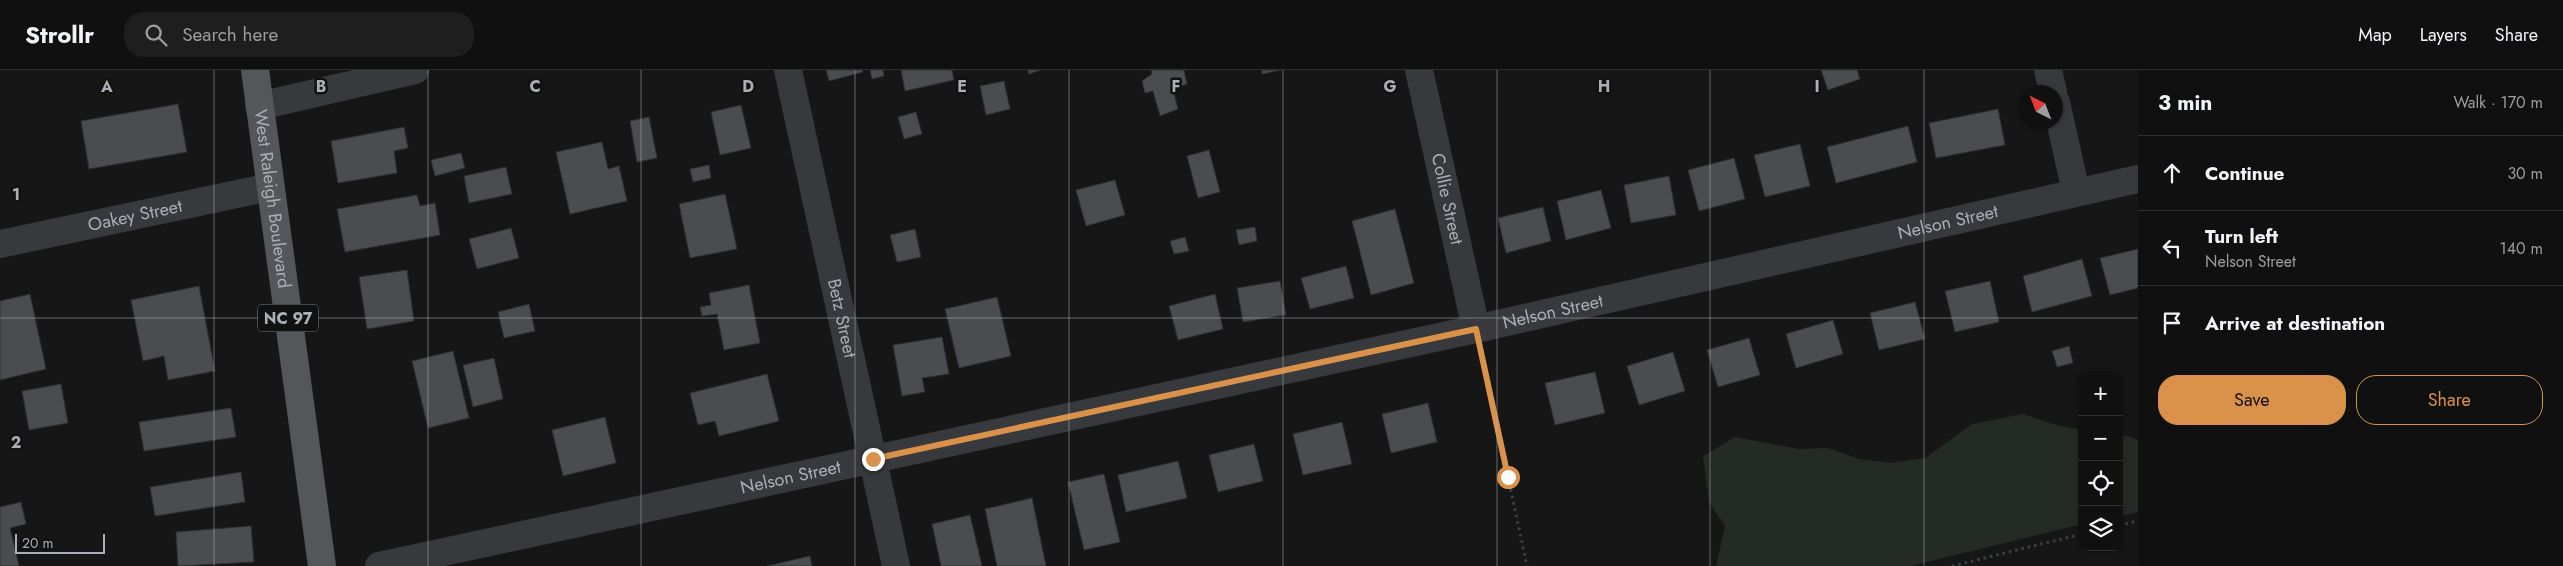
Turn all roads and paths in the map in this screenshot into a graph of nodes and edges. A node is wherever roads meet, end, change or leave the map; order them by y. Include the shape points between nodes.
1 (255, 70) edge
2 (415, 70) edge
3 (788, 70) edge
4 (1419, 70) edge
5 (2048, 70) edge
6 (2052, 85) edge
7 (259, 106) junction
8 (2062, 130) edge
9 (2138, 179) edge
10 (270, 187) junction
11 (2076, 192) junction
12 (0, 244) edge
13 (1476, 329) junction
14 (873, 459) junction
15 (2138, 521) edge
16 (2123, 524) edge
17 (2078, 535) edge
18 (322, 566) edge
19 (380, 566) edge
20 (896, 566) edge
21 (1527, 566) edge
22 (1952, 566) edge

1 - 7 main road, West Raleigh Boulevard / NC 97
2 - 7 street
3 - 14 street, Betz Street
4 - 13 street, Collie Street
5 - 6 street
7 - 10 main road, West Raleigh Boulevard / NC 97
8 - 11 street
9 - 11 street, Nelson Street
10 - 12 street, Oakey Street
10 - 18 main road, West Raleigh Boulevard / NC 97
11 - 13 street, Nelson Street
13 - 14 street, Nelson Street
13 - 21 path
14 - 19 street, Nelson Street
14 - 20 street, Betz Street
15 - 16 path
17 - 22 path

